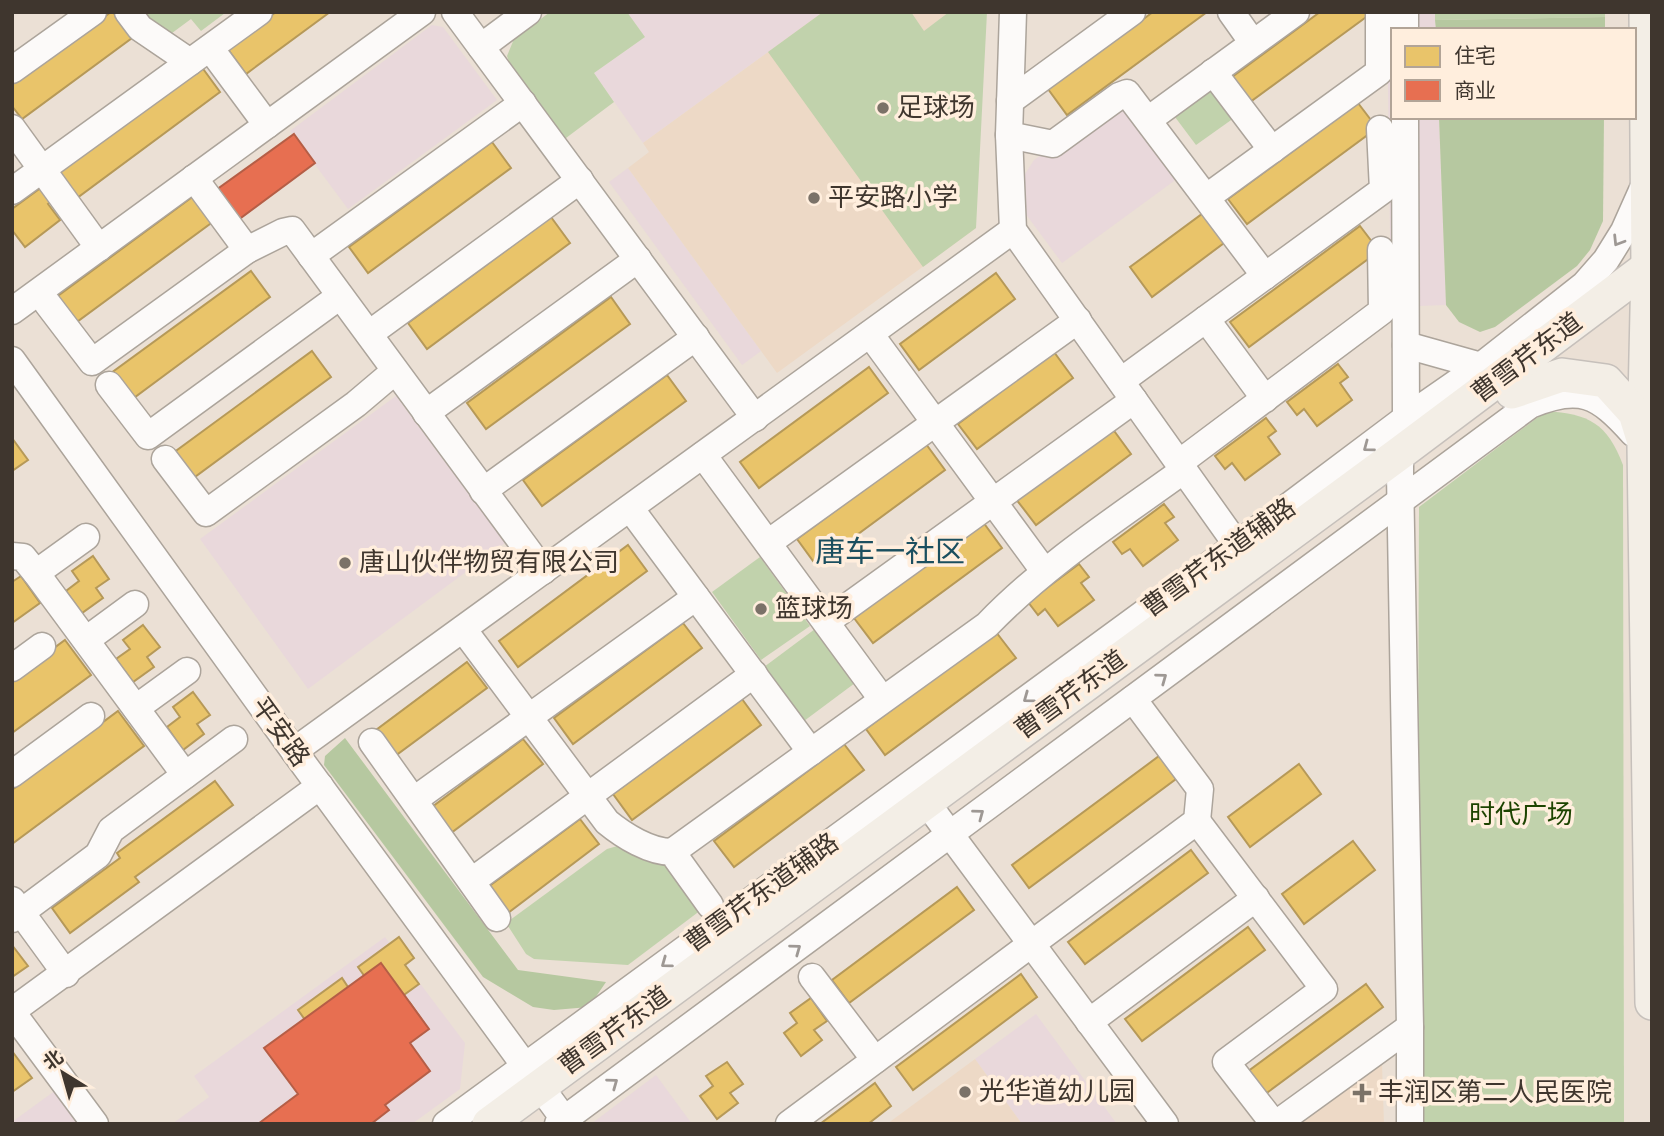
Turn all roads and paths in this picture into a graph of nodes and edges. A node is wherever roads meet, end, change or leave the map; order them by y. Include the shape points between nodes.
1 (93, 12) edge
2 (128, 12) edge
3 (422, 12) edge
4 (455, 12) edge
5 (528, 12) edge
6 (1013, 12) edge
7 (1132, 12) edge
8 (1231, 12) edge
9 (1296, 12) edge
10 (1646, 12) edge
11 (1392, 13) edge
12 (245, 16) edge
13 (1403, 28) edge
14 (1253, 43) junction
15 (481, 47) junction
16 (200, 55) junction
17 (12, 70) edge
18 (1213, 72) junction
19 (1010, 101) junction
20 (523, 103) junction
21 (1405, 119) edge
22 (1148, 120) junction
23 (267, 125) junction
24 (12, 128) edge
25 (1380, 129) dead end
26 (1009, 135) junction
27 (1272, 150) junction
28 (42, 170) junction
29 (194, 178) junction
30 (580, 180) junction
31 (1648, 180) junction
32 (12, 191) edge
33 (1207, 197) junction
34 (1013, 230) junction
35 (99, 248) junction
36 (247, 250) junction
37 (1381, 250) dead end
38 (311, 256) junction
39 (638, 259) junction
40 (1265, 276) junction
41 (1650, 277) edge
42 (340, 296) junction
43 (47, 303) dead end
44 (12, 311) edge
45 (1206, 319) junction
46 (1077, 320) junction
47 (369, 334) junction
48 (870, 334) junction
49 (695, 337) junction
50 (1406, 345) junction
51 (12, 360) edge
52 (1481, 366) junction
53 (396, 372) junction
54 (109, 385) dead end
55 (1127, 391) junction
56 (1512, 392) junction
57 (1265, 399) junction
58 (426, 413) junction
59 (755, 418) junction
60 (1406, 418) junction
61 (936, 423) junction
62 (1644, 445) junction
63 (703, 455) junction
64 (164, 459) dead end
65 (1181, 467) junction
66 (1400, 477) junction
67 (483, 491) junction
68 (993, 501) junction
69 (630, 508) junction
70 (86, 537) dead end
71 (768, 543) junction
72 (1237, 545) junction
73 (12, 556) edge
74 (1044, 570) junction
75 (542, 571) junction
76 (36, 573) junction
77 (696, 597) junction
78 (135, 604) dead end
79 (826, 622) junction
80 (463, 629) junction
81 (86, 640) junction
82 (42, 646) dead end
83 (12, 668) edge
84 (187, 671) dead end
85 (754, 674) junction
86 (882, 699) junction
87 (1133, 699) junction
88 (136, 708) junction
89 (91, 716) dead end
90 (529, 717) junction
91 (234, 739) dead end
92 (372, 742) dead end
93 (294, 751) junction
94 (811, 752) junction
95 (12, 774) edge
96 (185, 775) junction
97 (320, 786) junction
98 (588, 796) junction
99 (414, 800) junction
100 (1197, 821) junction
101 (942, 825) junction
102 (672, 852) junction
103 (472, 881) junction
104 (1256, 898) junction
105 (710, 905) dead end
106 (15, 910) edge
107 (497, 918) dead end
108 (1031, 944) junction
109 (66, 974) junction
110 (812, 976) dead end
111 (1652, 1003) edge
112 (12, 1012) edge
113 (1089, 1022) junction
114 (1410, 1027) junction
115 (875, 1060) junction
116 (547, 1100) edge
117 (1159, 1122) edge
118 (95, 1124) edge
119 (446, 1124) edge
120 (489, 1124) edge
121 (521, 1124) edge
122 (789, 1124) edge
123 (1275, 1124) edge
124 (1410, 1124) edge

1 - 17 street
2 - 16 street via 140,29
3 - 23 street
4 - 15 street
5 - 15 street
6 - 19 street
7 - 19 street
8 - 14 street
9 - 14 street
10 - 31 main road
11 - 13 street
11 - 27 street via 1379,72
12 - 16 street
14 - 18 street
15 - 20 street
16 - 23 street
16 - 28 street
18 - 22 street
18 - 27 street
19 - 26 street
20 - 30 street
20 - 38 street
21 - 50 street
22 - 26 street via 1127,93 1052,144
22 - 33 street
23 - 29 street
24 - 28 street
25 - 40 street via 1383,190
26 - 34 street
27 - 33 street
28 - 32 street
28 - 35 street
29 - 35 street
29 - 36 street
30 - 39 street
30 - 47 street
31 - 41 main road
31 -> 52 street, 曹雪芹东道辅路 via 1624,231 1584,285
33 - 40 street
34 - 46 street
34 - 48 street
35 - 44 street
36 - 38 street via 292,230
36 - 43 street via 92,362
37 - 57 street via 1382,311
38 - 42 street
39 - 49 street
39 - 58 street
40 - 45 street
41 - 56 main road, 曹雪芹东道
41 - 62 main road
41 - 66 main road, 曹雪芹东道
42 - 47 street
42 - 54 street via 148,436
45 - 55 street
45 - 57 street
46 - 55 street
46 - 61 street
47 - 53 street
48 - 59 street
48 - 61 street
49 - 59 street
49 - 67 street
50 - 52 street
50 - 60 street
51 - 93 street, 平安路
52 - 60 street, 曹雪芹东道辅路
53 - 58 street
53 - 64 street via 206,513
55 - 65 street
55 - 68 street
56 - 62 main road via 1562,375 1606,381 1635,413
56 - 66 main road, 曹雪芹东道
57 - 65 street
58 - 67 street
59 - 63 street
60 - 66 street
60 -> 72 street, 曹雪芹东道辅路
61 - 68 street
61 - 71 street
62 - 66 street via 1594,398 1571,393 1530,405
62 - 111 main road
63 - 69 street
63 - 71 street
65 - 72 street
65 - 74 street
87 -> 66 street
66 - 101 main road, 曹雪芹东道
66 - 114 street
66 - 116 main road, 曹雪芹东道
67 - 75 street
68 - 74 street
68 - 79 street
69 - 75 street
69 - 77 street
70 - 76 street
71 - 79 street
72 -> 116 street, 曹雪芹东道辅路
73 - 76 street via 23,557
74 - 86 street via 987,625
75 - 80 street
76 - 81 street
77 - 85 street
77 - 90 street
78 - 81 street
79 - 86 street
80 - 90 street
80 - 93 street
81 - 88 street
82 - 83 street
84 - 88 street
85 - 94 street
85 - 98 street
86 - 94 street
87 - 100 street via 1200,789
101 -> 87 street
88 - 96 street
89 - 95 street
90 - 98 street
90 - 99 street
91 - 96 street
92 - 99 street
93 - 97 street, 平安路
94 - 102 street
96 - 106 street via 111,830 98,855
97 - 109 street
97 - 116 street, 平安路
98 - 102 street via 617,830 661,852
98 - 103 street
99 - 103 street
100 - 104 street
100 - 108 street
101 - 108 street
116 -> 101 main road, 曹雪芹东道
102 - 105 street
103 - 107 street
104 - 113 street
104 - 123 street via 1324,989 1226,1062
106 - 109 street
108 - 113 street
108 - 115 street
109 - 112 street
110 - 115 street
112 - 118 street
113 - 117 street
114 - 123 street
114 - 124 street
115 - 122 street
116 - 119 street, 曹雪芹东道辅路
116 - 120 main road, 曹雪芹东道
116 - 121 main road, 曹雪芹东道

